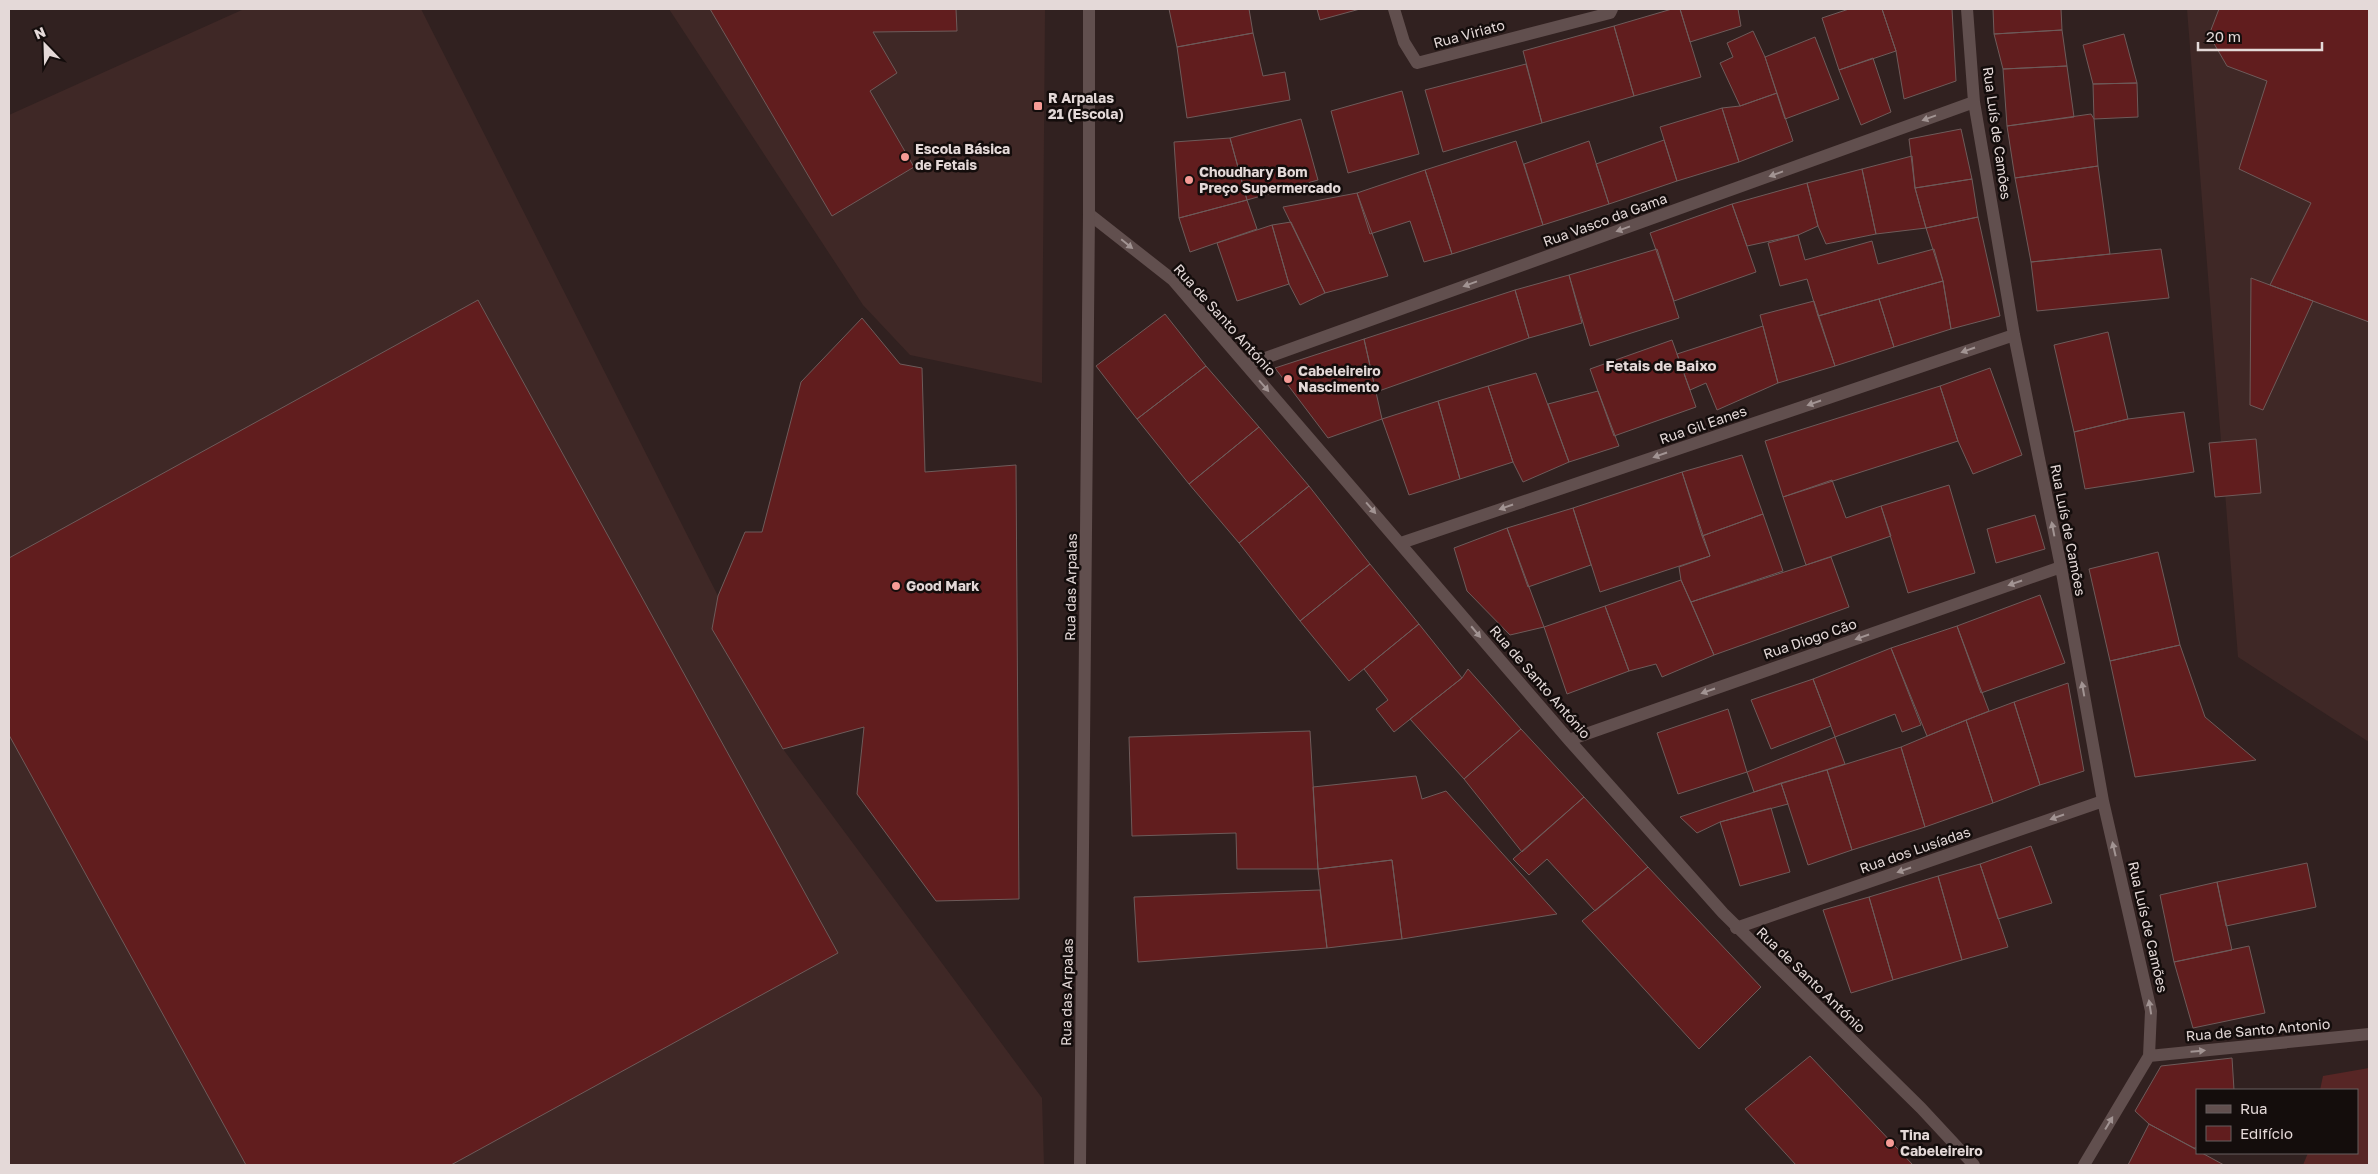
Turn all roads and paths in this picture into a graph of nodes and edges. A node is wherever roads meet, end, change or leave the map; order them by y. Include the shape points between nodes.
1 (1089, 9) edge
2 (1394, 9) edge
3 (1612, 9) edge
4 (1967, 9) edge
5 (1974, 102) junction
6 (1089, 214) junction
7 (2014, 335) junction
8 (1246, 365) junction
9 (1401, 543) junction
10 (2061, 567) junction
11 (1569, 740) junction
12 (2103, 801) junction
13 (1736, 928) junction
14 (2369, 1034) edge
15 (2150, 1056) junction
16 (1080, 1165) edge
17 (1974, 1165) edge
18 (2084, 1165) edge

1 - 6 street, Rua das Arpalas
2 - 3 street, Rua Viriato via 1404,42 1417,63 1610,13
4 - 5 street, Rua Luís de Camões
5 - 7 street, Rua Luís de Camões
5 -> 8 street, Rua Vasco da Gama
6 -> 8 street, Rua de Santo António via 1173,280
6 - 16 street, Rua das Arpalas
7 -> 9 street, Rua Gil Eanes
10 -> 7 street, Rua Luís de Camões
8 -> 9 street, Rua de Santo António
9 -> 11 street, Rua de Santo António
10 -> 11 street, Rua Diogo Cão
12 -> 10 street, Rua Luís de Camões
11 - 13 street, Rua de Santo António
12 -> 13 street, Rua dos Lusíadas
15 -> 12 street, Rua Luís de Camões via 2151,1011
13 - 17 street, Rua de Santo António via 1921,1108
15 -> 14 street, Rua de Santo Antonio
18 -> 15 street

